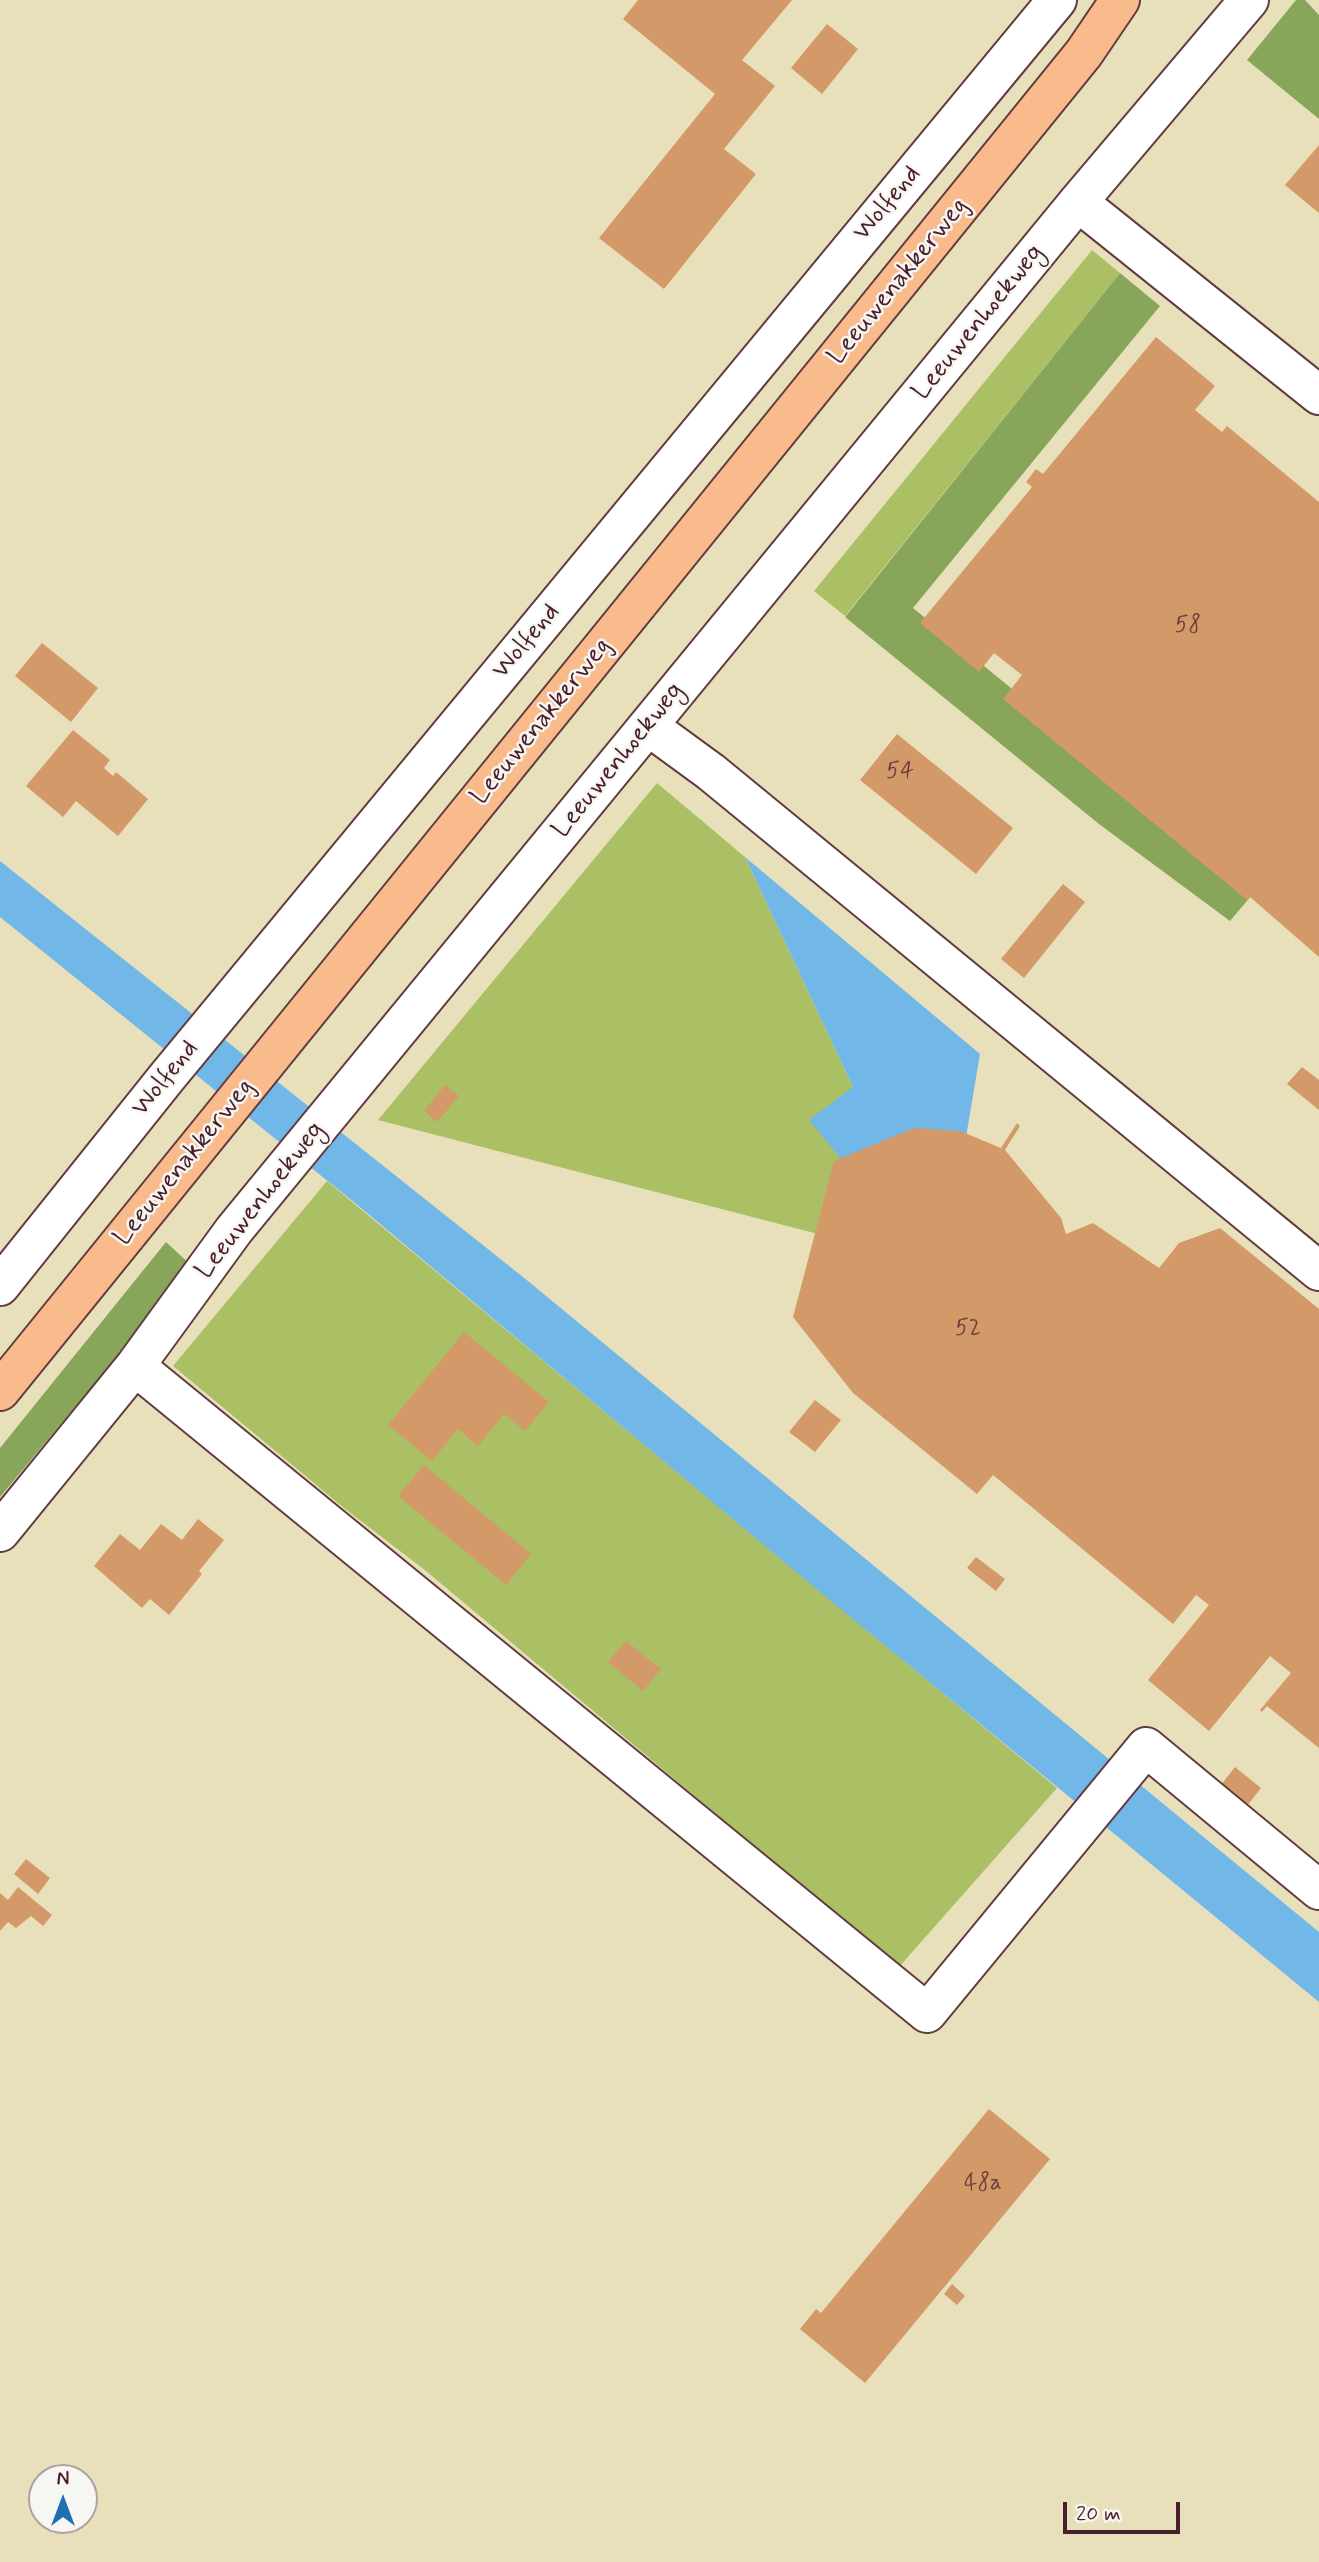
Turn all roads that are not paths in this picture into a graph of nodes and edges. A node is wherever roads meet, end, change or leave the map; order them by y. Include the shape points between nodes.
1 (1057, 0) edge
2 (1120, 0) edge
3 (1143, 0) edge
4 (1249, 0) edge
5 (1084, 53) junction
6 (1079, 202) junction
7 (1319, 395) edge
8 (648, 726) junction
9 (1319, 1271) edge
10 (0, 1286) edge
11 (135, 1366) junction
12 (0, 1391) edge
13 (0, 1532) edge
14 (1319, 1889) edge

1 - 10 street, Wolfend via 167,1077
2 - 5 main road, Leeuwenakkerweg
3 - 5 main road, Leeuwenakkerweg
4 - 6 street, Leeuwenhoekweg
5 - 12 main road, Leeuwenakkerweg
6 - 7 street
6 - 8 street, Leeuwenhoekweg
8 - 9 street via 721,780
8 - 11 street, Leeuwenhoekweg via 234,1230
11 - 13 street, Leeuwenhoekweg
11 - 14 street via 927,2013 1146,1746

